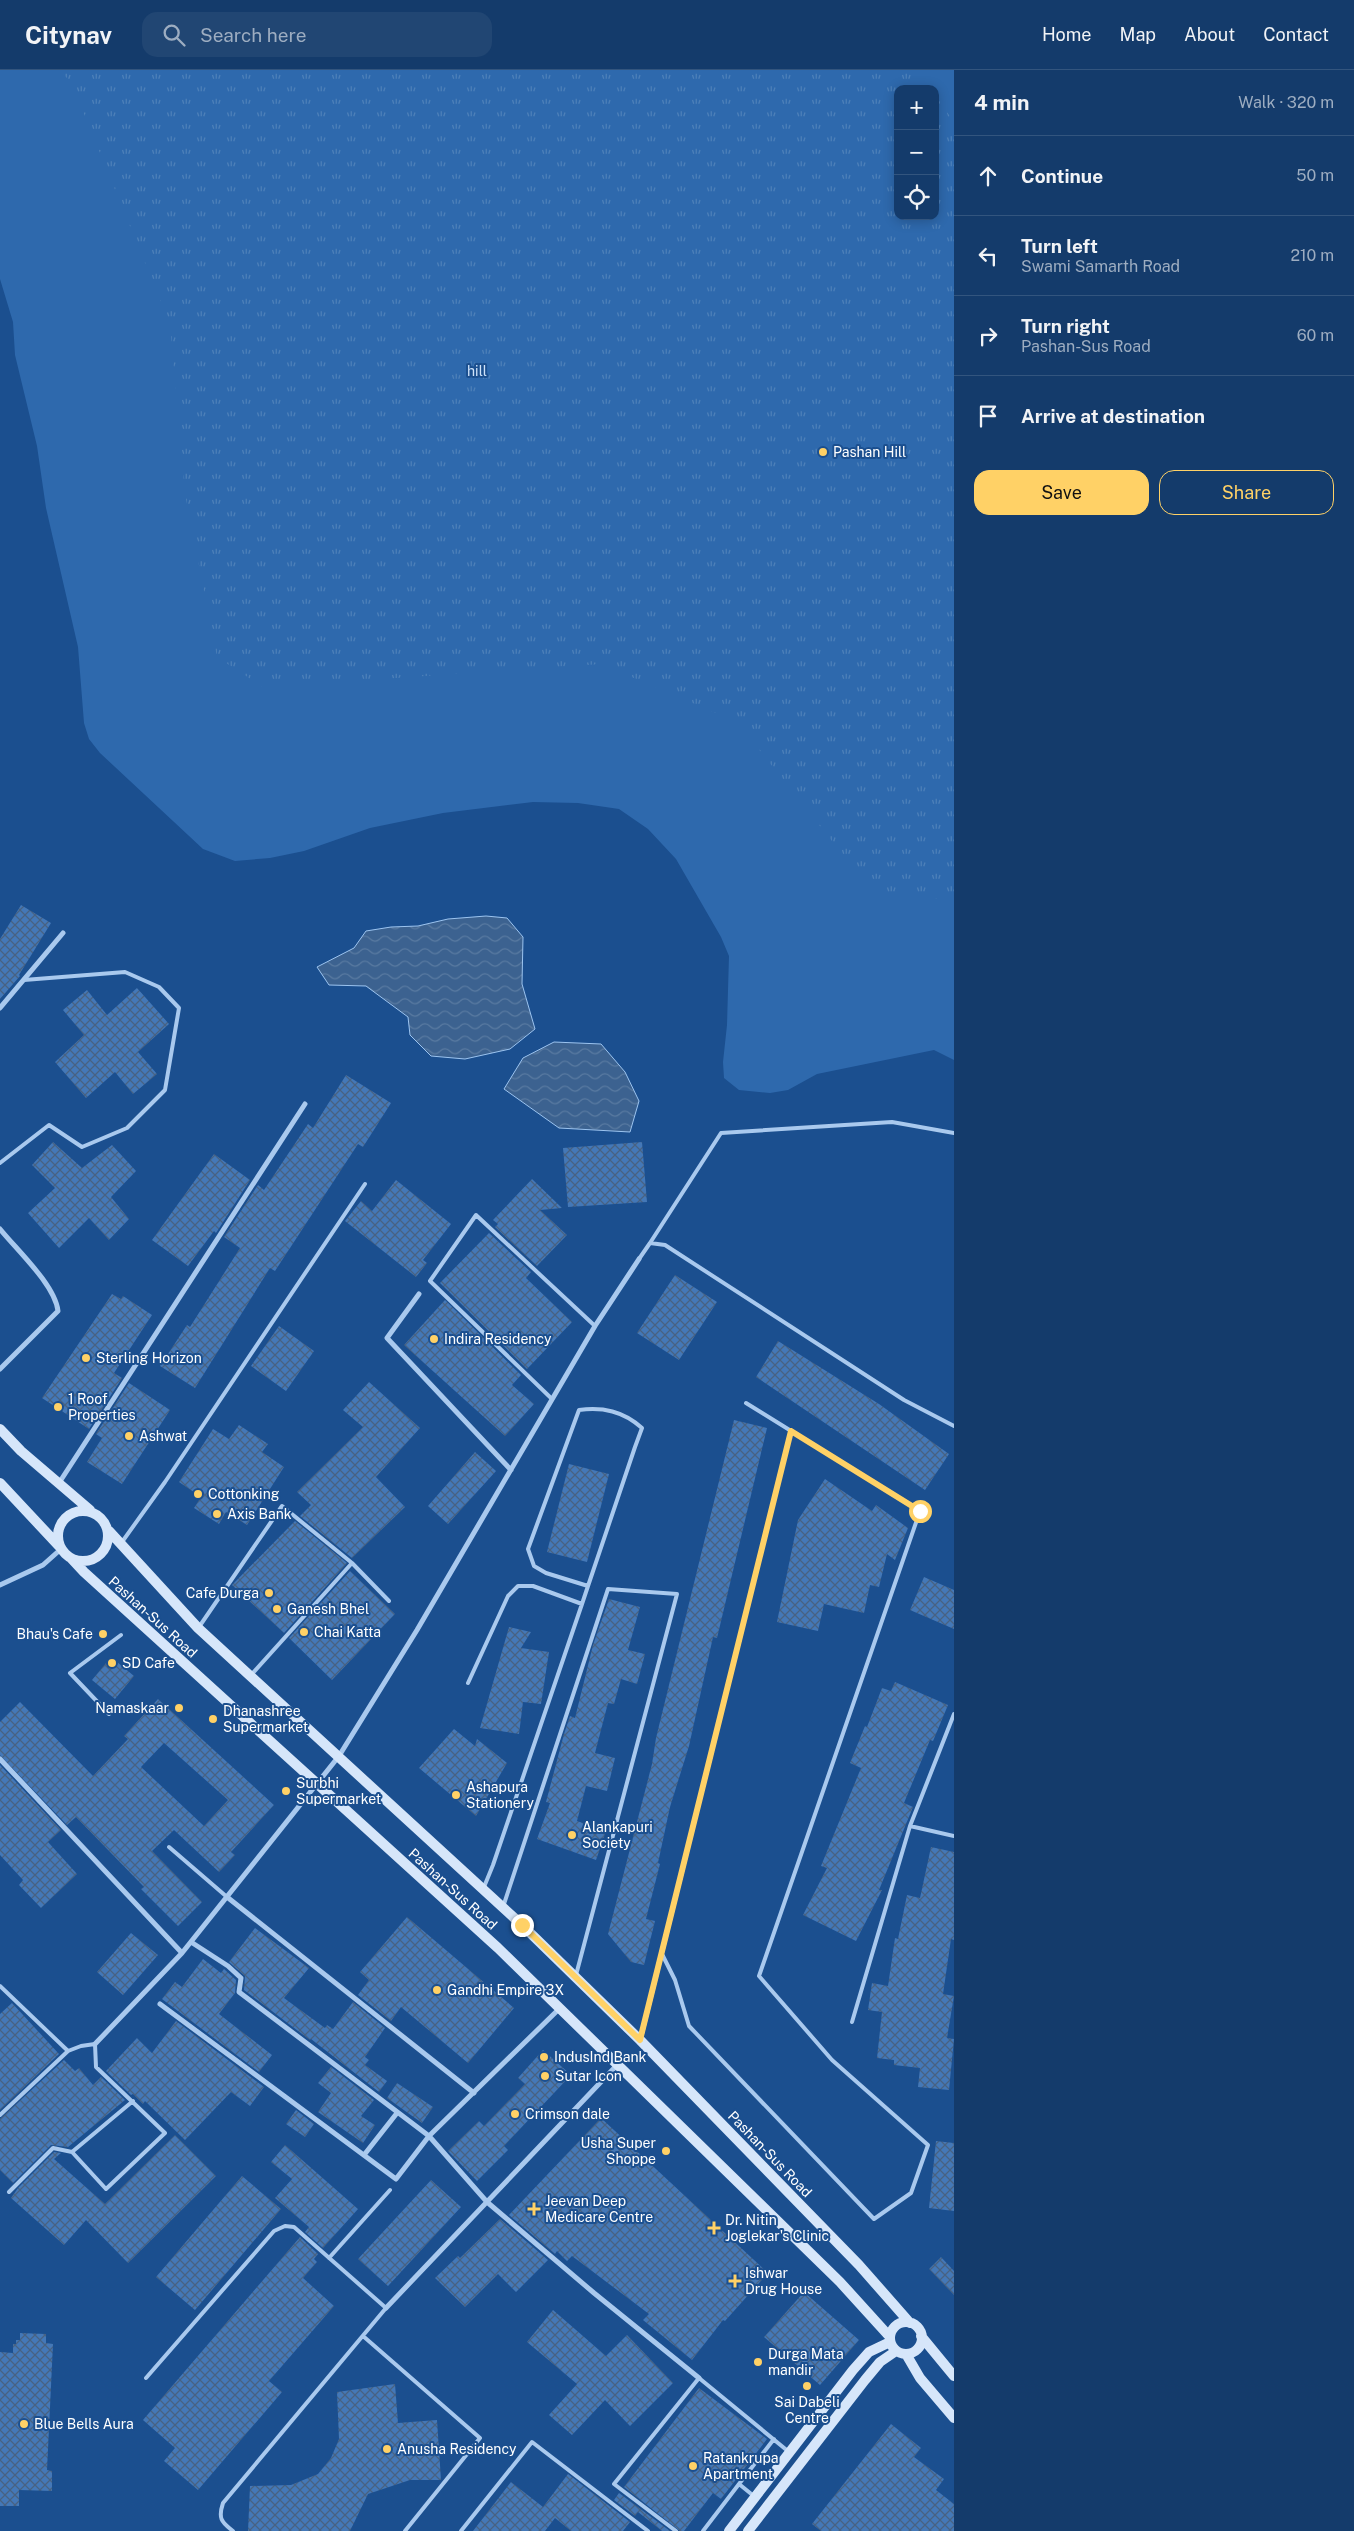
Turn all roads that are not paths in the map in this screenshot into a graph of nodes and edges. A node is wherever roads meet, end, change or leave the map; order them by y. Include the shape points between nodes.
1 (63, 934) dead end
2 (23, 980) junction
3 (0, 1008) edge
4 (305, 1104) dead end
5 (954, 1133) edge
6 (0, 1163) edge
7 (364, 1184) dead end
8 (0, 1229) edge
9 (650, 1243) junction
10 (639, 1259) joint
11 (419, 1294) dead end
12 (595, 1326) junction
13 (1, 1366) edge
14 (552, 1399) junction
15 (746, 1403) dead end
16 (954, 1426) edge
17 (0, 1429) edge
18 (791, 1431) junction
19 (511, 1470) junction
20 (0, 1484) edge
21 (59, 1484) junction
22 (90, 1510) junction
23 (109, 1531) junction
24 (120, 1545) junction
25 (61, 1548) junction
26 (71, 1558) junction
27 (352, 1564) junction
28 (0, 1585) edge
29 (588, 1586) junction
30 (389, 1601) dead end
31 (582, 1604) junction
32 (198, 1628) junction
33 (121, 1635) dead end
34 (250, 1676) junction
35 (468, 1683) dead end
36 (109, 1714) dead end
37 (954, 1714) edge
38 (339, 1756) junction
39 (0, 1759) edge
40 (316, 1785) junction
41 (910, 1826) junction
42 (954, 1836) edge
43 (169, 1847) dead end
44 (483, 1892) junction
45 (227, 1897) junction
46 (503, 1908) junction
47 (191, 1942) junction
48 (182, 1953) junction
49 (662, 1954) junction
50 (575, 1977) junction
51 (0, 1986) edge
52 (160, 2004) dead end
53 (560, 2008) junction
54 (852, 2022) dead end
55 (640, 2040) junction
56 (95, 2044) junction
57 (68, 2051) junction
58 (618, 2063) junction
59 (474, 2093) junction
60 (133, 2101) junction
61 (397, 2113) junction
62 (0, 2115) edge
63 (429, 2136) junction
64 (72, 2152) junction
65 (364, 2155) junction
66 (390, 2190) dead end
67 (9, 2192) dead end
68 (487, 2202) junction
69 (329, 2258) junction
70 (386, 2308) junction
71 (910, 2323) junction
72 (363, 2336) junction
73 (921, 2336) junction
74 (892, 2343) junction
75 (906, 2354) junction
76 (954, 2376) edge
77 (146, 2378) dead end
78 (700, 2378) junction
79 (954, 2418) edge
80 (774, 2439) junction
81 (789, 2452) junction
82 (739, 2484) junction
83 (755, 2497) junction
84 (233, 2531) edge
85 (405, 2531) edge
86 (462, 2531) edge
87 (648, 2531) edge
88 (676, 2531) edge
89 (703, 2531) edge
90 (729, 2531) edge
91 (748, 2531) edge

1 - 2 street
2 - 3 street
2 - 6 lane via 125,972 159,987 180,1008 165,1090 127,1128 82,1147 49,1125
4 - 21 street
5 - 9 lane via 892,1122 721,1133
7 - 24 lane
8 - 13 street via 49,1288 57,1301 58,1311
9 - 10 lane
9 - 16 lane via 665,1245 904,1400
10 - 12 street
11 - 19 street via 387,1338
12 - 14 street
12 - 14 lane via 476,1215 430,1281
14 - 19 street
15 - 18 lane
17 - 21 main road
18 - 49 lane
18 - 49 lane via 920,1511 759,1976 832,2060 928,2145 911,2193 874,2219 689,2026 675,1980
19 - 38 street
20 - 25 main road
21 - 22 main road
22 - 23 main road via 102,1518
22 - 25 main road via 78,1510 67,1516 59,1531
23 - 24 main road, Pashan-Sus Road
23 - 26 main road via 103,1553 83,1561
24 - 32 main road, Pashan-Sus Road
25 - 26 main road
25 - 28 street via 43,1565
26 - 40 main road, Pashan-Sus Road
27 - 30 lane
27 - 32 lane via 282,1506
27 - 34 lane
29 - 29 lane via 534,1566 528,1549 579,1410 594,1408 613,1410 642,1428
29 - 31 lane
31 - 35 lane via 533,1586 518,1586 508,1596
31 - 44 lane
32 - 34 main road, Pashan-Sus Road
33 - 36 lane via 70,1673
34 - 38 main road, Pashan-Sus Road
37 - 41 lane
38 - 40 street
38 - 44 main road, Pashan-Sus Road
39 - 48 street
40 - 45 street
40 - 53 main road, Pashan-Sus Road
41 - 42 lane
41 - 54 lane
43 - 45 lane
44 - 46 main road, Pashan-Sus Road
45 - 47 street
45 - 59 street
46 - 50 main road, Pashan-Sus Road
46 - 50 lane via 608,1588 677,1594
47 - 48 street
47 - 61 street via 241,1978 239,1992
48 - 56 street
49 - 55 lane
50 - 55 main road, Pashan-Sus Road
51 - 57 lane
52 - 65 street
53 - 58 main road, Pashan-Sus Road
53 - 59 street
55 - 71 main road, Pashan-Sus Road via 859,2264
56 - 57 lane
56 - 60 lane via 96,2067
57 - 62 lane
58 - 68 street
58 - 74 main road, Pashan-Sus Road via 840,2282
59 - 63 street
60 - 64 lane
60 - 64 lane via 165,2133 106,2189
61 - 63 street
61 - 65 street
63 - 65 street via 396,2179
63 - 68 street
64 - 67 lane via 53,2148
66 - 69 lane
68 - 70 street
68 - 78 street
69 - 70 lane
69 - 77 lane via 294,2227 285,2226 274,2231
70 - 72 lane
71 - 73 main road via 918,2328
71 - 74 main road via 895,2326
72 - 84 lane via 223,2503 222,2522
72 - 85 lane via 480,2438
73 - 75 main road via 919,2347
73 - 76 main road
74 - 75 main road
74 - 81 main road via 869,2352
74 - 91 main road
75 - 79 main road via 920,2378
78 - 80 lane
78 - 88 lane via 614,2484
80 - 81 lane
80 - 82 lane
81 - 83 main road
82 - 83 lane
82 - 89 lane
83 - 90 main road
86 - 87 lane via 532,2442

